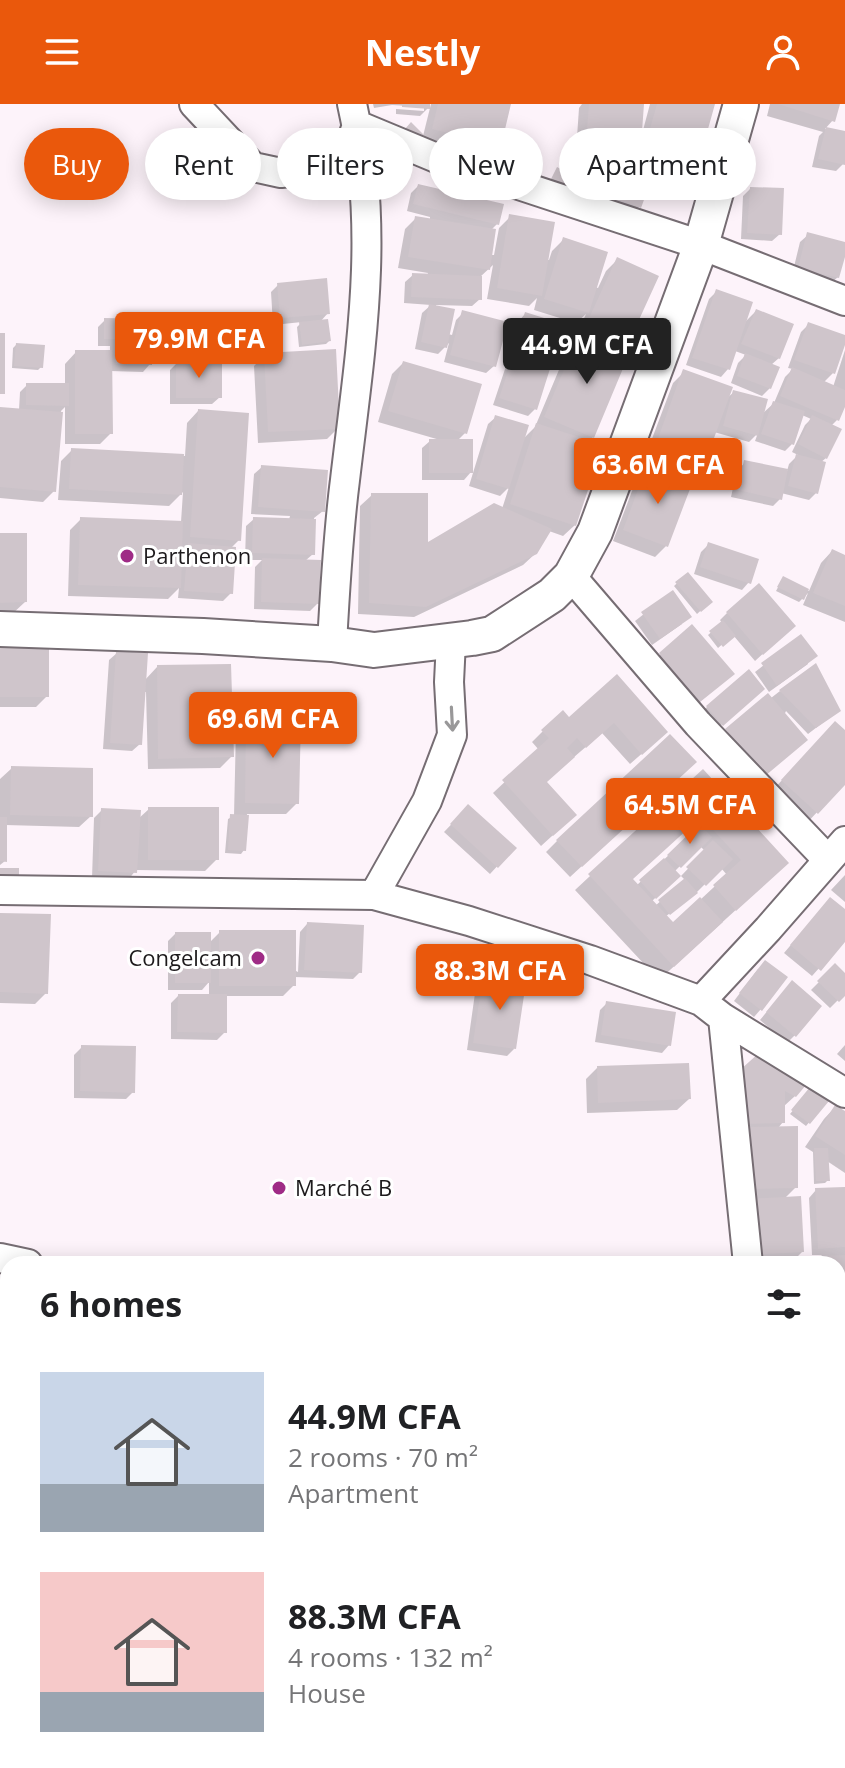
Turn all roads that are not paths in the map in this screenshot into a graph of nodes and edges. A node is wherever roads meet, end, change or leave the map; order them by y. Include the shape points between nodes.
1 (194, 104) edge
2 (741, 104) edge
3 (354, 115) edge
4 (701, 245) junction
5 (845, 301) edge
6 (561, 586) junction
7 (0, 629) edge
8 (451, 641) junction
9 (332, 644) junction
10 (836, 850) edge
11 (0, 890) edge
12 (374, 895) junction
13 (701, 1001) junction
14 (723, 1018) junction
15 (845, 1093) edge
16 (747, 1256) edge

1 - 3 street via 253,167 281,173 300,171 348,151
2 - 4 street
3 - 4 street via 434,157
3 - 9 street via 368,268
4 - 5 street
4 - 6 street via 595,532
6 - 8 street via 492,634
6 - 10 street via 698,724
7 - 9 street
8 - 9 street via 374,650
8 -> 12 street via 452,735 427,801
10 - 13 street
11 - 12 street
12 - 13 street via 590,960
13 - 14 street
14 - 15 street
14 - 16 street

